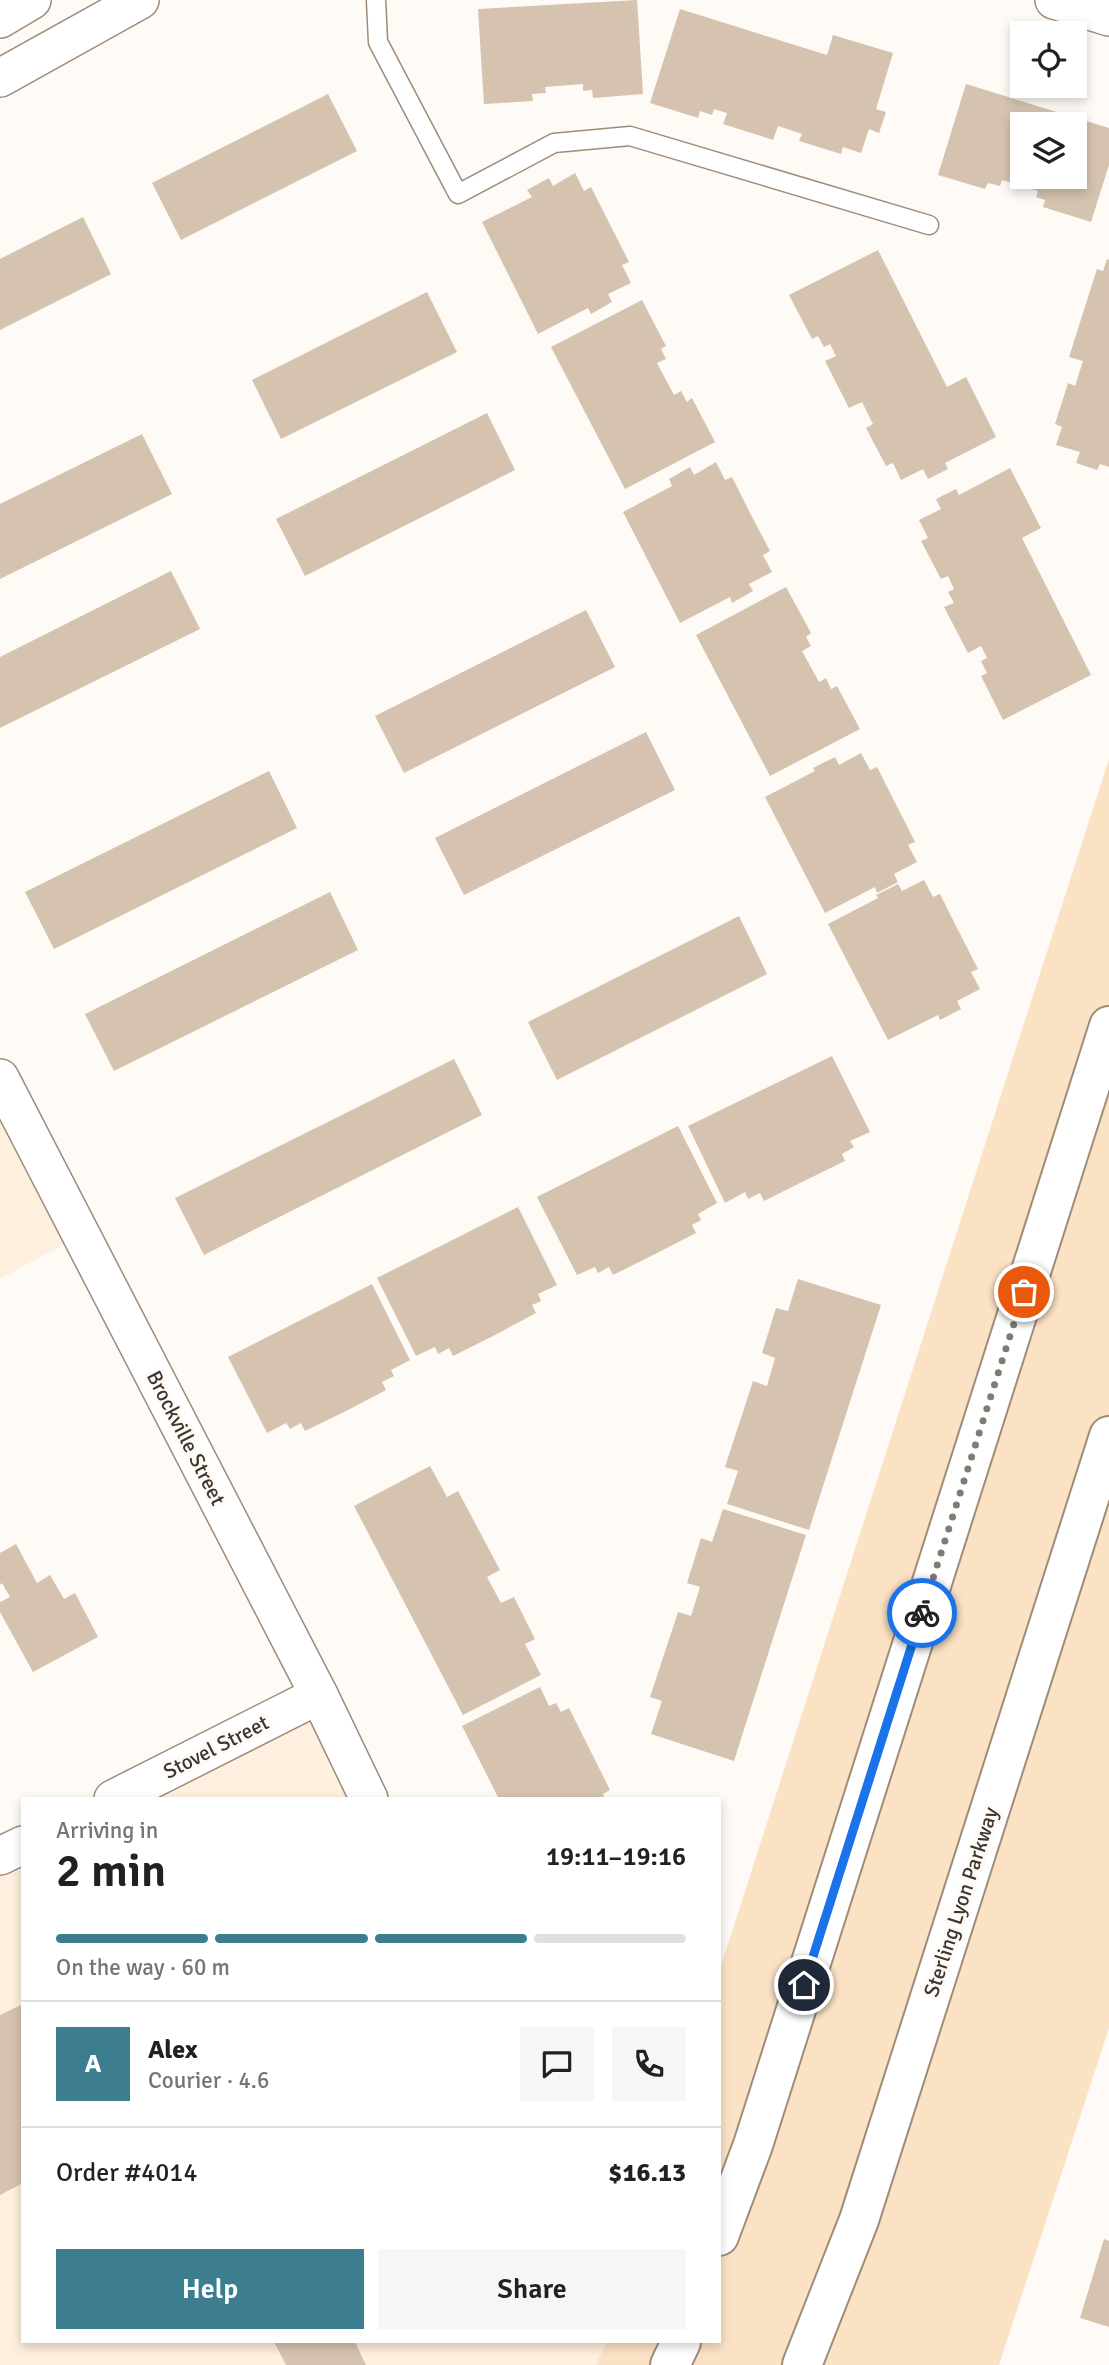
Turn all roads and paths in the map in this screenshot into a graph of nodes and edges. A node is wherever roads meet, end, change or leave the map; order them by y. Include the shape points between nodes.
1 (32, 0) edge
2 (140, 0) edge
3 (376, 0) edge
4 (1054, 0) edge
5 (1109, 17) edge
6 (0, 19) edge
7 (0, 78) edge
8 (929, 225) dead end
9 (1109, 1026) edge
10 (0, 1078) edge
11 (1109, 1436) edge
12 (319, 1695) junction
13 (117, 1797) edge
14 (368, 1797) edge
15 (21, 1846) edge
16 (0, 1856) edge
17 (721, 2231) edge
18 (681, 2343) edge
19 (670, 2365) edge
20 (802, 2365) edge

1 - 6 street
2 - 7 street
3 - 8 lane via 378,42 458,194 554,143 631,136
4 - 5 street
9 - 17 main road via 753,2145
10 - 12 street, Brockville Street
11 - 20 main road, Sterling Lyon Parkway via 859,2220
12 - 13 street, Stovel Street
12 - 14 street, Brockville Street
15 - 16 street
18 - 19 main road

